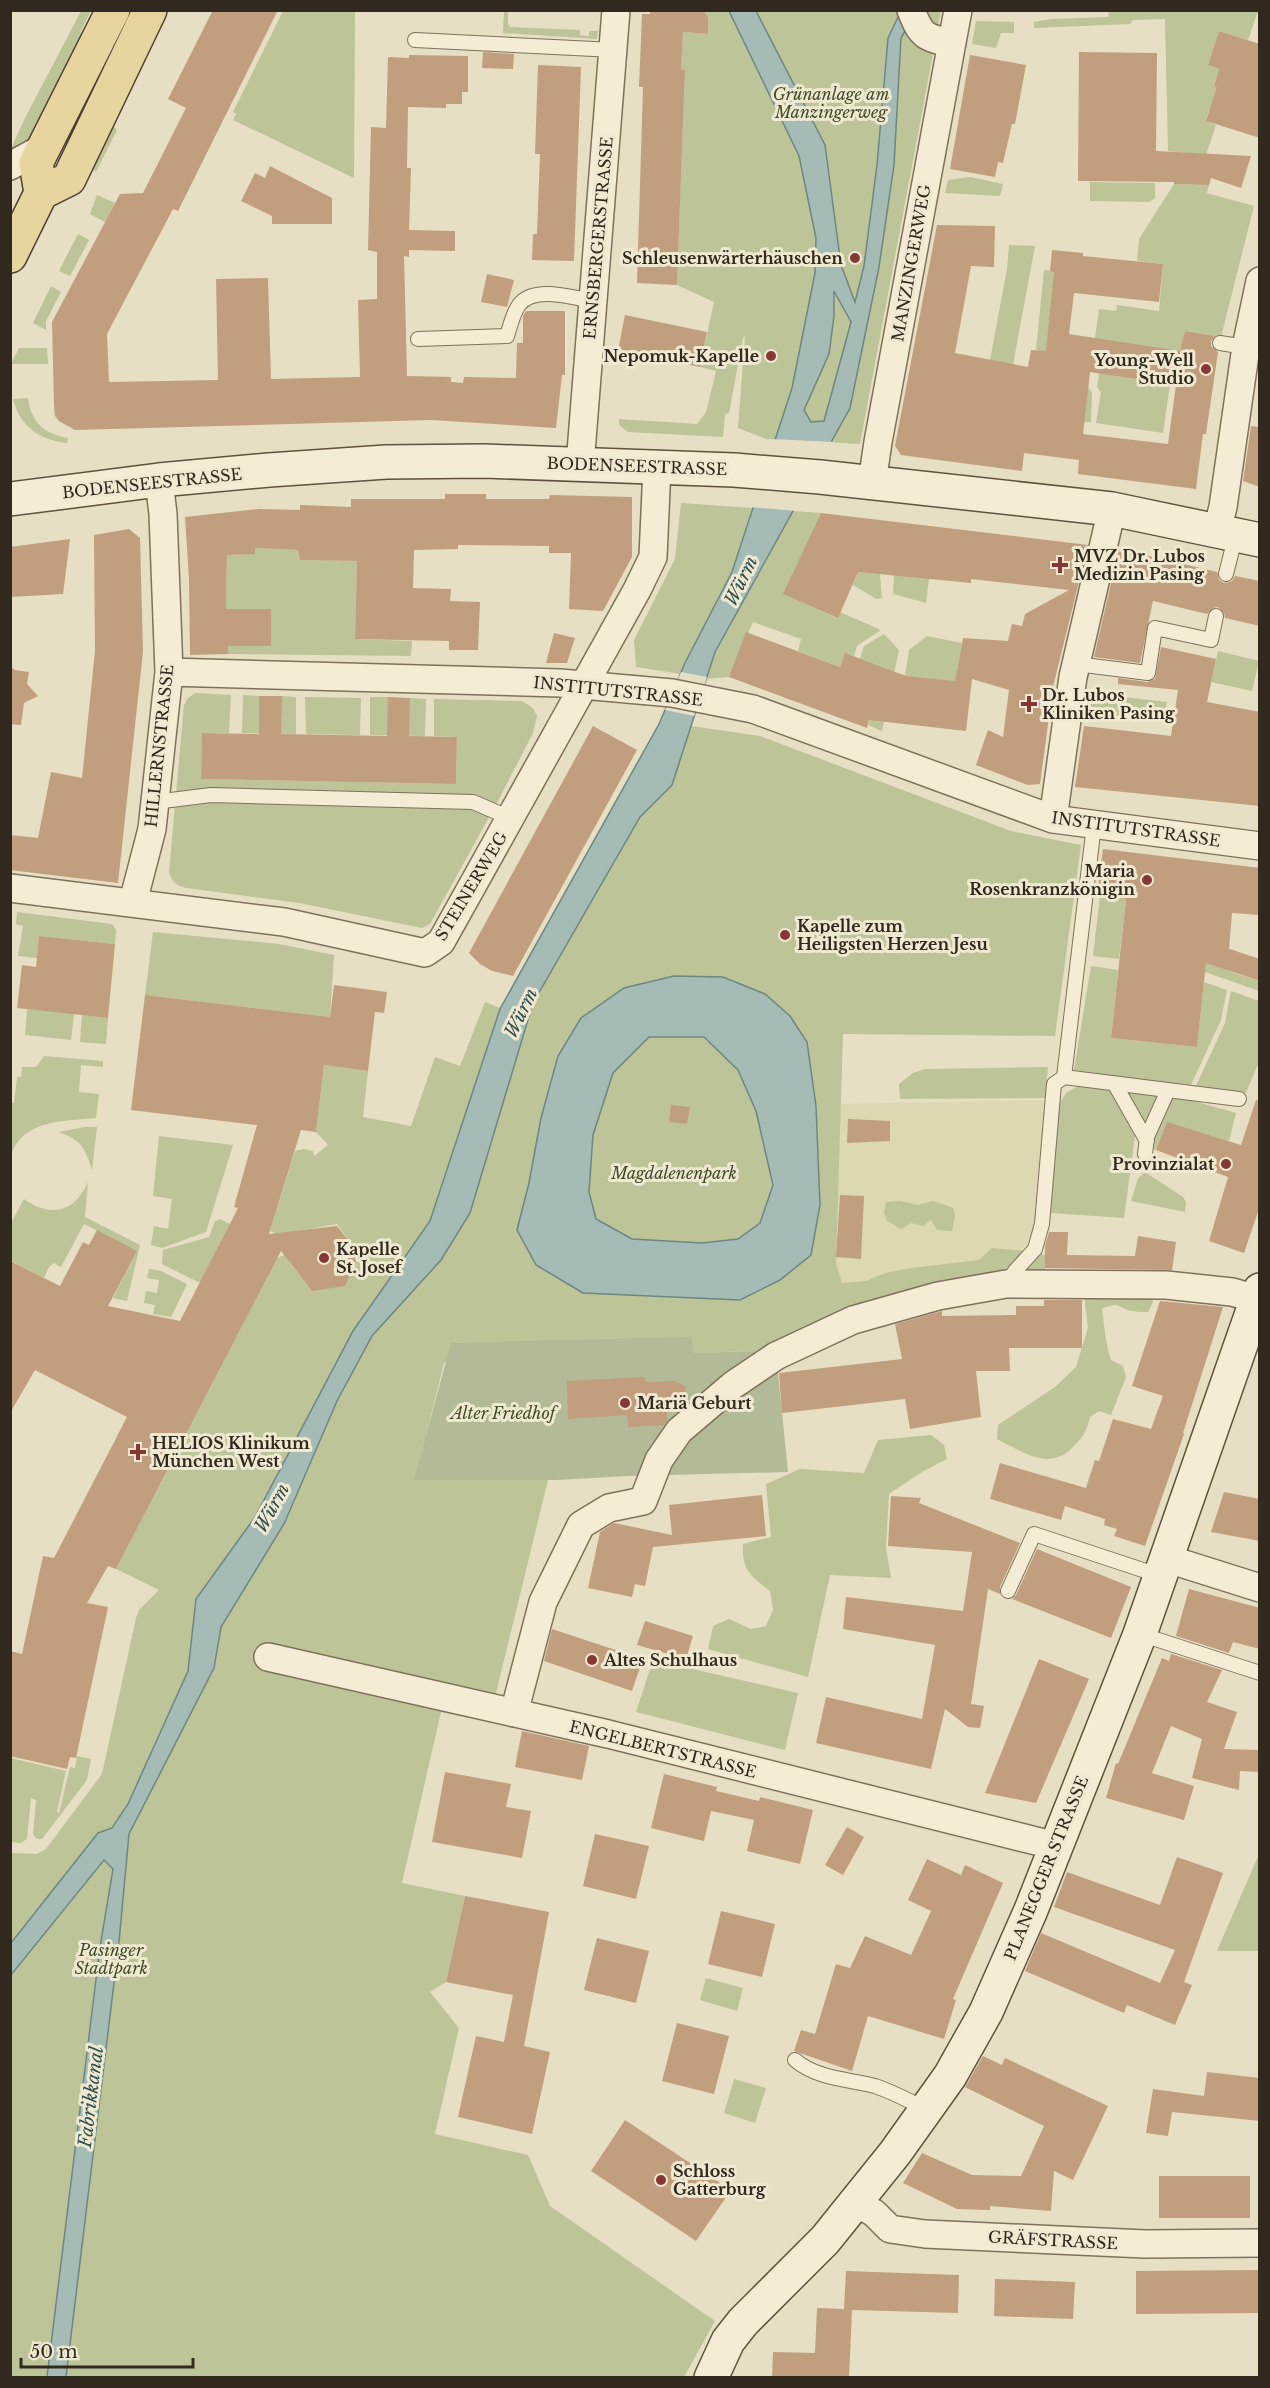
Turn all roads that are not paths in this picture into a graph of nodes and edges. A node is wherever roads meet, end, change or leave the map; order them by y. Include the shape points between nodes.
1 (113, 10) edge
2 (150, 10) edge
3 (616, 10) edge
4 (958, 10) edge
5 (914, 19) edge
6 (415, 40) dead end
7 (952, 43) junction
8 (614, 50) junction
9 (43, 147) junction
10 (10, 166) edge
11 (41, 193) junction
12 (10, 256) edge
13 (1260, 281) edge
14 (593, 301) junction
15 (418, 339) dead end
16 (580, 465) junction
17 (657, 467) junction
18 (10, 474) edge
19 (159, 480) junction
20 (872, 483) junction
21 (46, 494) junction
22 (10, 499) edge
23 (1112, 509) junction
24 (1238, 535) edge
25 (1226, 574) dead end
26 (1216, 616) dead end
27 (1076, 664) junction
28 (170, 672) junction
29 (585, 685) junction
30 (154, 802) junction
31 (510, 818) junction
32 (1053, 819) junction
33 (1094, 825) junction
34 (1260, 846) edge
35 (12, 893) edge
36 (133, 902) junction
37 (1064, 1077) junction
38 (1114, 1083) junction
39 (1168, 1090) junction
40 (1239, 1099) dead end
41 (1006, 1284) junction
42 (1258, 1294) edge
43 (1165, 1567) junction
44 (1260, 1588) edge
45 (1008, 1591) dead end
46 (1140, 1634) junction
47 (268, 1657) dead end
48 (1260, 1673) edge
49 (514, 1713) junction
50 (1056, 1846) junction
51 (795, 2060) dead end
52 (927, 2110) junction
53 (856, 2203) junction
54 (1260, 2243) edge
55 (711, 2378) edge

1 - 9 main road
2 - 11 main road via 69,179
3 - 8 street, ERNSBERGERSTRASSE
4 - 7 street, MANZINGERWEG
5 - 7 street via 927,38
6 - 8 lane
7 - 20 street, MANZINGERWEG
8 - 14 street, ERNSBERGERSTRASSE
9 - 10 street
9 - 11 main road via 36,163
11 - 12 main road
13 - 24 street via 1233,345 1223,507
14 - 15 lane via 532,295 518,305 507,336
14 - 16 street, ERNSBERGERSTRASSE
16 - 17 main road, BODENSEESTRASSE
16 - 19 main road, BODENSEESTRASSE via 386,462
17 - 20 main road, BODENSEESTRASSE
17 - 29 street, STEINERWEG via 652,557
18 - 21 main road
19 - 21 main road, BODENSEESTRASSE
19 - 28 street, HILLERNSTRASSE
20 - 23 main road, BODENSEESTRASSE
21 - 22 main road, BODENSEESTRASSE
23 - 24 main road, BODENSEESTRASSE
23 - 27 street
24 - 25 lane
26 - 27 lane via 1211,640 1155,628 1148,673
27 - 32 street
28 - 29 street, INSTITUTSTRASSE
28 - 30 street, HILLERNSTRASSE
29 - 31 street, STEINERWEG
29 - 32 street, INSTITUTSTRASSE via 672,693 753,709
30 - 31 lane via 211,795 473,802
30 - 36 street, HILLERNSTRASSE via 152,829
31 - 36 street, STEINERWEG via 441,942 424,953 284,922
32 - 33 street, INSTITUTSTRASSE
33 - 34 street, INSTITUTSTRASSE
33 - 37 lane
35 - 36 street, STEINERWEG
37 - 38 lane
37 - 41 lane via 1054,1084 1042,1224 1035,1249
38 - 39 lane
38 - 39 lane via 1146,1147
39 - 40 lane
41 - 42 street via 1166,1285
41 - 49 street via 938,1296 853,1320 776,1356 733,1385 680,1431 659,1460 643,1501 609,1508 581,1525 543,1602
42 - 43 main road, PLANEGGER STRASSE
43 - 44 street
43 - 45 lane via 1034,1534
43 - 46 main road, PLANEGGER STRASSE
46 - 48 lane
46 - 50 main road, PLANEGGER STRASSE
47 - 49 street, ENGELBERTSTRASSE
49 - 50 street, ENGELBERTSTRASSE
50 - 52 main road, PLANEGGER STRASSE via 986,2012
51 - 52 lane via 817,2072 876,2086
52 - 53 main road, PLANEGGER STRASSE
53 - 54 street, GRÄFSTRASSE via 890,2229 925,2234 1126,2243
53 - 55 main road, PLANEGGER STRASSE via 728,2340

